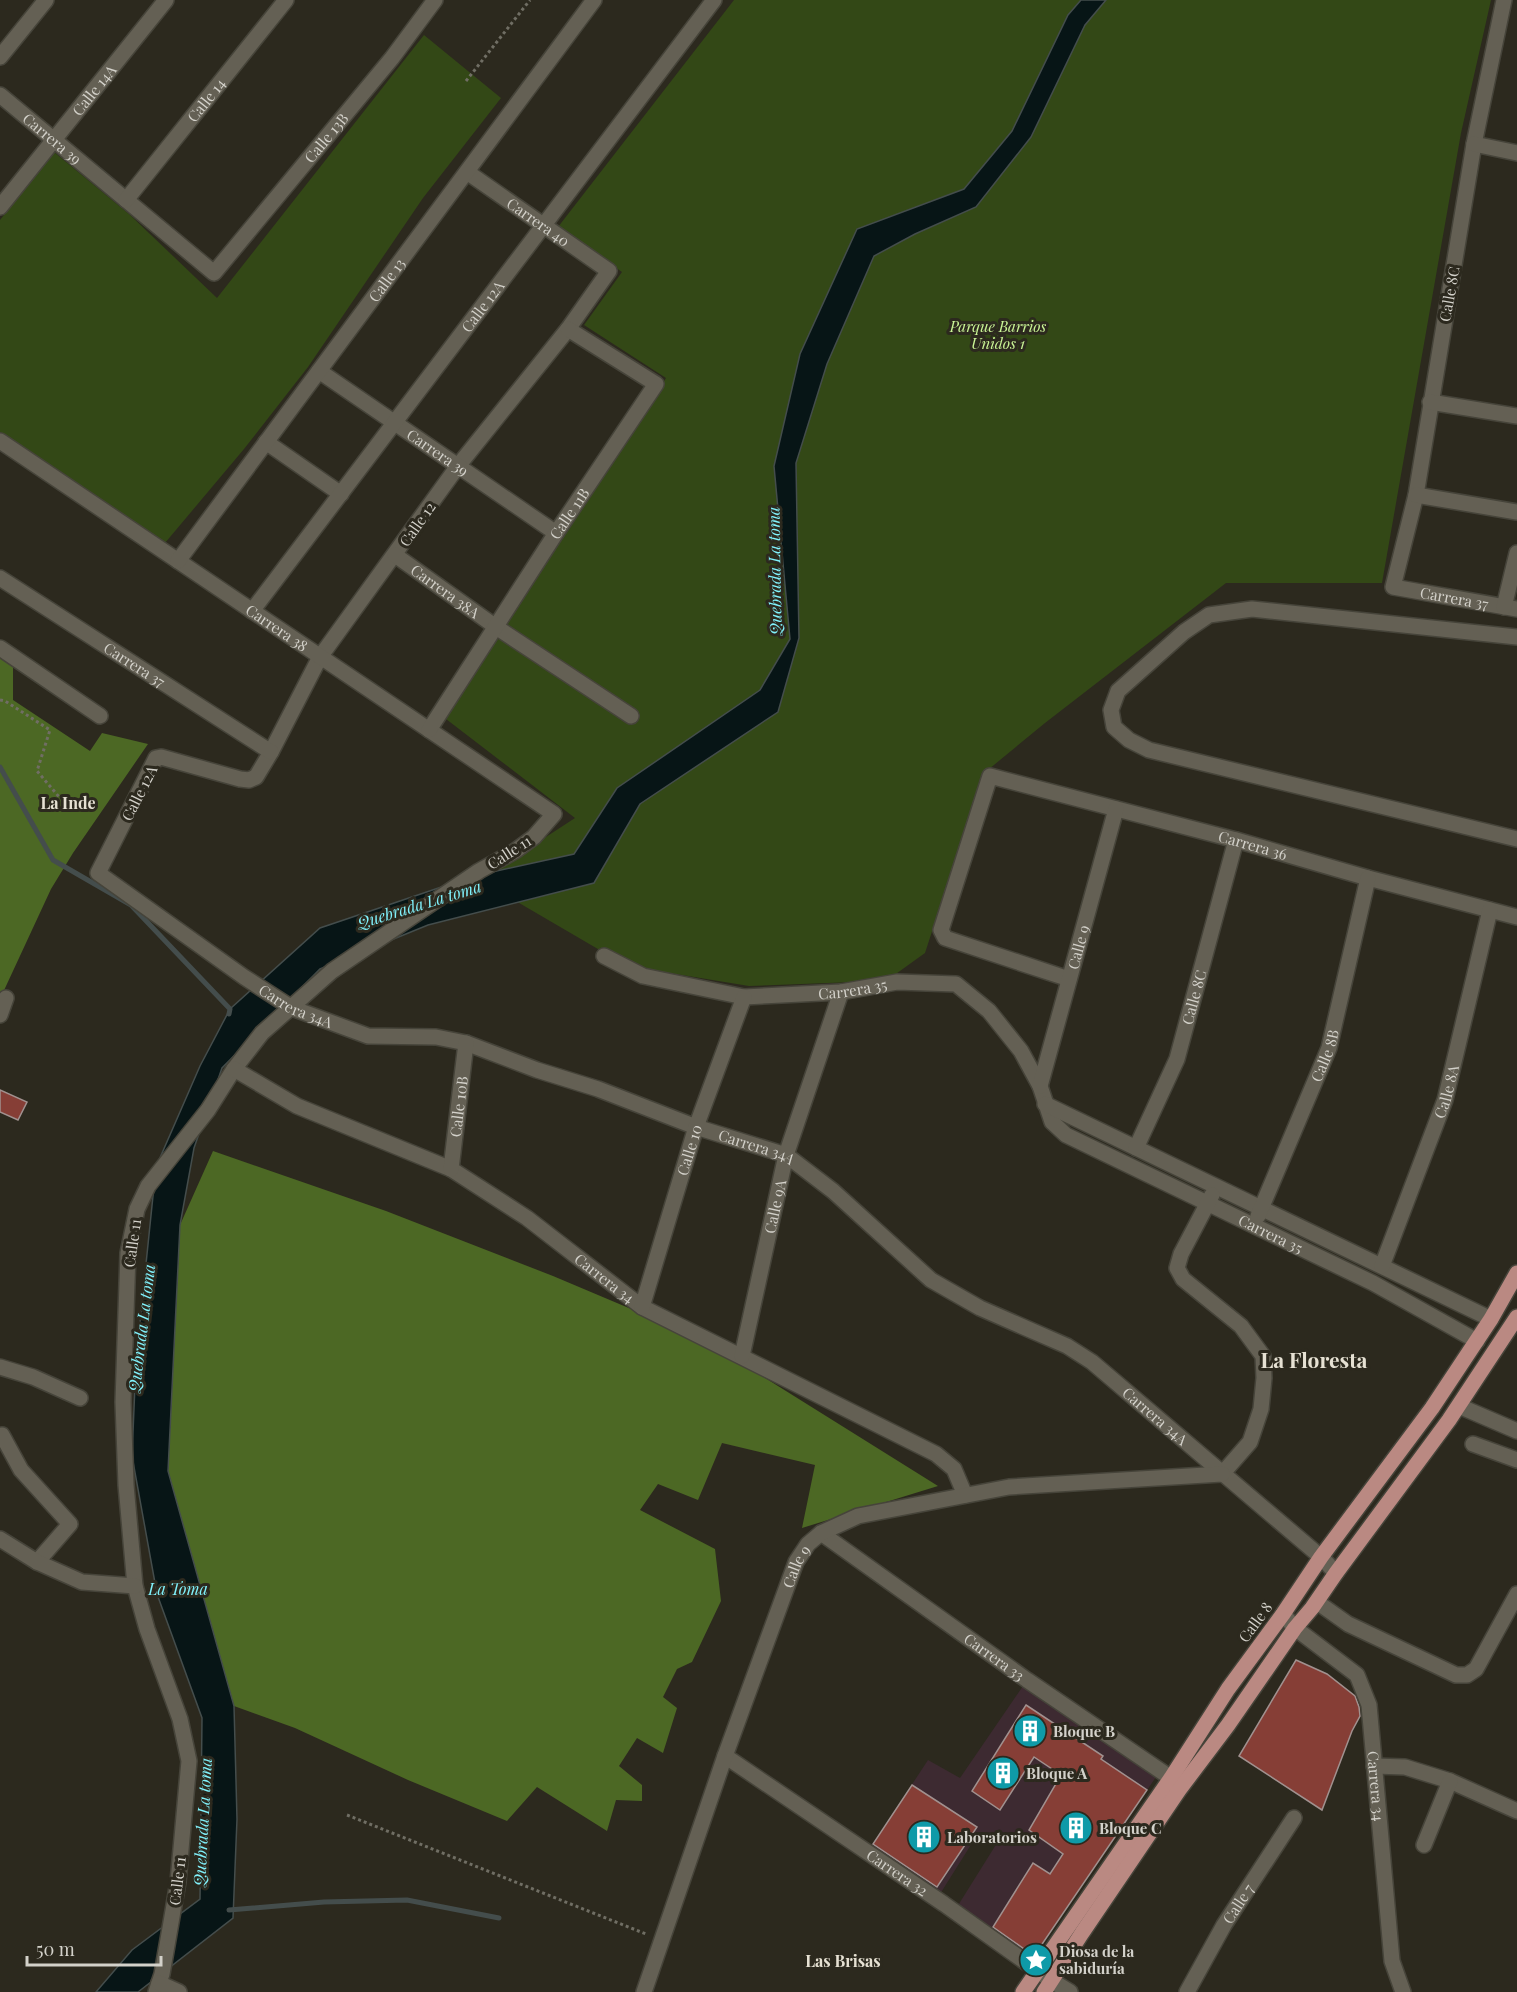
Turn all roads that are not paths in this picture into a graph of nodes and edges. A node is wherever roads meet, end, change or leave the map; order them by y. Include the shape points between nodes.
1 (46, 0) edge
2 (166, 0) edge
3 (286, 0) edge
4 (435, 0) edge
5 (594, 0) edge
6 (714, 0) edge
7 (1504, 0) edge
8 (0, 57) edge
9 (0, 95) edge
10 (54, 140) junction
11 (1474, 144) junction
12 (1517, 153) edge
13 (467, 172) junction
14 (126, 200) junction
15 (0, 207) edge
16 (543, 225) junction
17 (609, 272) joint
18 (214, 273) joint
19 (568, 329) junction
20 (319, 371) junction
21 (1430, 402) junction
22 (1517, 416) edge
23 (394, 423) junction
24 (0, 441) edge
25 (266, 442) junction
26 (458, 466) junction
27 (341, 494) junction
28 (1416, 495) junction
29 (1517, 512) edge
30 (556, 533) junction
31 (1517, 553) edge
32 (395, 555) junction
33 (178, 561) junction
34 (0, 578) edge
35 (1393, 587) joint
36 (1510, 608) edge
37 (252, 611) junction
38 (496, 627) junction
39 (1517, 638) edge
40 (0, 648) edge
41 (320, 657) junction
42 (100, 716) dead end
43 (631, 716) dead end
44 (429, 730) junction
45 (271, 752) junction
46 (240, 779) joint
47 (1116, 809) junction
48 (554, 814) joint
49 (1517, 839) edge
50 (1236, 840) junction
51 (98, 873) joint
52 (1368, 878) junction
53 (1490, 910) junction
54 (1517, 917) edge
55 (604, 956) dead end
56 (1069, 979) junction
57 (841, 992) junction
58 (744, 997) junction
59 (6, 998) dead end
60 (289, 1007) junction
61 (0, 1015) edge
62 (466, 1043) junction
63 (234, 1069) junction
64 (1040, 1086) junction
65 (1045, 1104) junction
66 (696, 1127) junction
67 (1136, 1148) junction
68 (786, 1155) junction
69 (451, 1169) junction
70 (1217, 1186) junction
71 (1208, 1203) junction
72 (1262, 1208) junction
73 (1253, 1225) junction
74 (1382, 1266) junction
75 (1517, 1273) edge
76 (642, 1307) junction
77 (1517, 1317) edge
78 (1491, 1319) junction
79 (1477, 1341) junction
80 (742, 1356) junction
81 (0, 1367) edge
82 (80, 1398) dead end
83 (1459, 1406) junction
84 (1517, 1431) edge
85 (2, 1435) dead end
86 (1473, 1444) dead end
87 (1517, 1460) edge
88 (1222, 1474) junction
89 (965, 1495) junction
90 (821, 1533) junction
91 (0, 1539) edge
92 (1321, 1557) junction
93 (37, 1563) junction
94 (1336, 1573) junction
95 (135, 1586) junction
96 (1517, 1594) edge
97 (1317, 1602) junction
98 (1283, 1614) junction
99 (1295, 1628) junction
100 (725, 1756) junction
101 (1374, 1766) junction
102 (1171, 1778) junction
103 (1450, 1781) junction
104 (1517, 1811) edge
105 (1294, 1818) dead end
106 (1424, 1845) dead end
107 (1038, 1971) junction
108 (159, 1983) edge
109 (1048, 1987) edge
110 (179, 1992) edge
111 (645, 1992) edge
112 (1023, 1992) edge
113 (1070, 1992) edge
114 (1187, 1992) edge
115 (1402, 1992) edge

1 - 8 street
2 - 10 street, Calle 14A
3 - 14 street, Calle 14
4 - 18 street, Calle 13B via 392,58
5 - 13 street, Calle 13
6 - 16 street, Calle 12A
7 - 11 street, Calle 8C
9 - 10 street, Carrera 39
10 - 14 street, Carrera 39
10 - 15 street, Calle 14A
11 - 12 street
11 - 21 street, Calle 8C
13 - 16 street, Carrera 40
13 - 20 street, Calle 13
14 - 18 street, Carrera 39
16 - 17 street, Carrera 40
16 - 23 street, Calle 12A
17 - 19 street, Calle 12
19 - 26 street, Calle 12
19 - 30 street, Calle 11B via 656,384
20 - 23 street, Carrera 39
20 - 25 street, Calle 13
21 - 22 street
21 - 28 street, Calle 8C
23 - 26 street, Carrera 39
23 - 27 street, Calle 12A
24 - 33 street, Carrera 38
25 - 27 street
25 - 33 street, Calle 13
26 - 30 street, Carrera 39
26 - 32 street, Calle 12
27 - 37 street, Calle 12A
28 - 29 street
28 - 35 street, Calle 8C
30 - 38 street, Calle 11B
31 - 36 street
32 - 38 street, Carrera 38A
32 - 41 street, Calle 12
33 - 37 street, Carrera 38
34 - 45 street, Carrera 37
35 - 36 street, Carrera 37
37 - 41 street, Carrera 38
38 - 43 street, Carrera 38A
38 - 44 street, Calle 11B
39 - 49 street via 1252,609 1209,615 1118,690 1111,710 1114,727 1149,750
40 - 42 street
41 - 44 street, Carrera 38
41 - 45 street, Calle 12
44 - 48 street, Carrera 38
45 - 46 street, Calle 12 via 256,777
46 - 51 street, Calle 12A via 156,758
47 - 50 street, Carrera 36
47 - 56 street, Calle 9
47 - 56 street, Carrera 36 via 990,776 941,930 945,938
48 - 60 street, Calle 11 via 515,851 479,871 332,971
50 - 52 street, Carrera 36
50 - 67 street, Calle 8C via 1177,1059
51 - 60 street, Carrera 34A
52 - 53 street, Carrera 36
52 - 72 street, Calle 8B via 1329,1048
53 - 54 street, Carrera 36
53 - 74 street, Calle 8A via 1444,1100
55 - 58 street, Carrera 35 via 643,976
56 - 64 street, Calle 9
57 - 58 street, Carrera 35
57 - 64 street, Carrera 35 via 897,982 957,984 989,1011 1021,1051
57 - 68 street, Calle 9A
58 - 66 street, Calle 10
59 - 61 street
60 - 62 street, Carrera 34A via 368,1036 436,1037
60 - 63 street, Calle 11
62 - 66 street, Carrera 34A
62 - 69 street, Calle 10B
63 - 69 street, Carrera 34 via 297,1106
63 - 95 street, Calle 11 via 208,1110 148,1186 137,1209 128,1253 123,1401
64 - 65 street, Carrera 35
65 - 67 street, Carrera 35
65 - 71 street, Carrera 35 via 1052,1122 1066,1135
66 - 68 street, Carrera 34A
66 - 76 street, Calle 10
67 - 70 street, Carrera 35
68 - 80 street, Calle 9A
68 - 88 street, Carrera 34A via 833,1191 931,1280 1092,1362
69 - 76 street, Carrera 34 via 528,1218
70 - 71 street
70 - 72 street, Carrera 35
71 - 73 street, Carrera 35
71 - 88 street via 1177,1268 1184,1279 1241,1326 1263,1356 1261,1408 1250,1442
72 - 73 street, Calle 8B
72 - 74 street, Carrera 35
73 - 79 street, Carrera 35 via 1373,1283
74 - 78 street, Carrera 35
75 - 78 main road, Calle 8
76 - 80 street, Carrera 34
77 - 83 main road
78 - 79 main road, Calle 8
79 - 92 main road, Calle 8
80 - 89 street, Carrera 34 via 936,1454 954,1469
81 - 82 street
83 - 84 street
83 - 94 main road
85 - 93 street via 21,1470 70,1524
86 - 87 street
88 - 89 street, Calle 9 via 1009,1487
88 - 92 street, Carrera 34A
89 - 90 street, Calle 9 via 858,1516
90 - 100 street, Calle 9 via 796,1563
90 - 102 street, Carrera 33
91 - 93 street
92 - 94 street, Carrera 34A
92 - 98 main road, Calle 8
93 - 95 street via 82,1582
94 - 97 main road
95 - 108 street, Calle 11 via 180,1719 189,1761 174,1907
96 - 97 street via 1476,1669 1467,1675 1456,1675 1348,1624
97 - 99 main road
98 - 99 street, Carrera 34
98 - 102 main road, Calle 8 via 1228,1689
99 - 101 street, Carrera 34 via 1357,1675 1369,1705
99 - 109 main road via 1173,1800
100 - 107 street, Carrera 32
100 - 111 street, Calle 9
101 - 103 street via 1405,1767
101 - 115 street, Carrera 34 via 1392,1961
102 - 107 main road, Calle 8
103 - 104 street
103 - 106 street
105 - 114 street, Calle 7 via 1224,1925
107 - 109 street, Carrera 32
107 - 112 main road, Calle 8
108 - 110 street
109 - 113 street, Carrera 32

